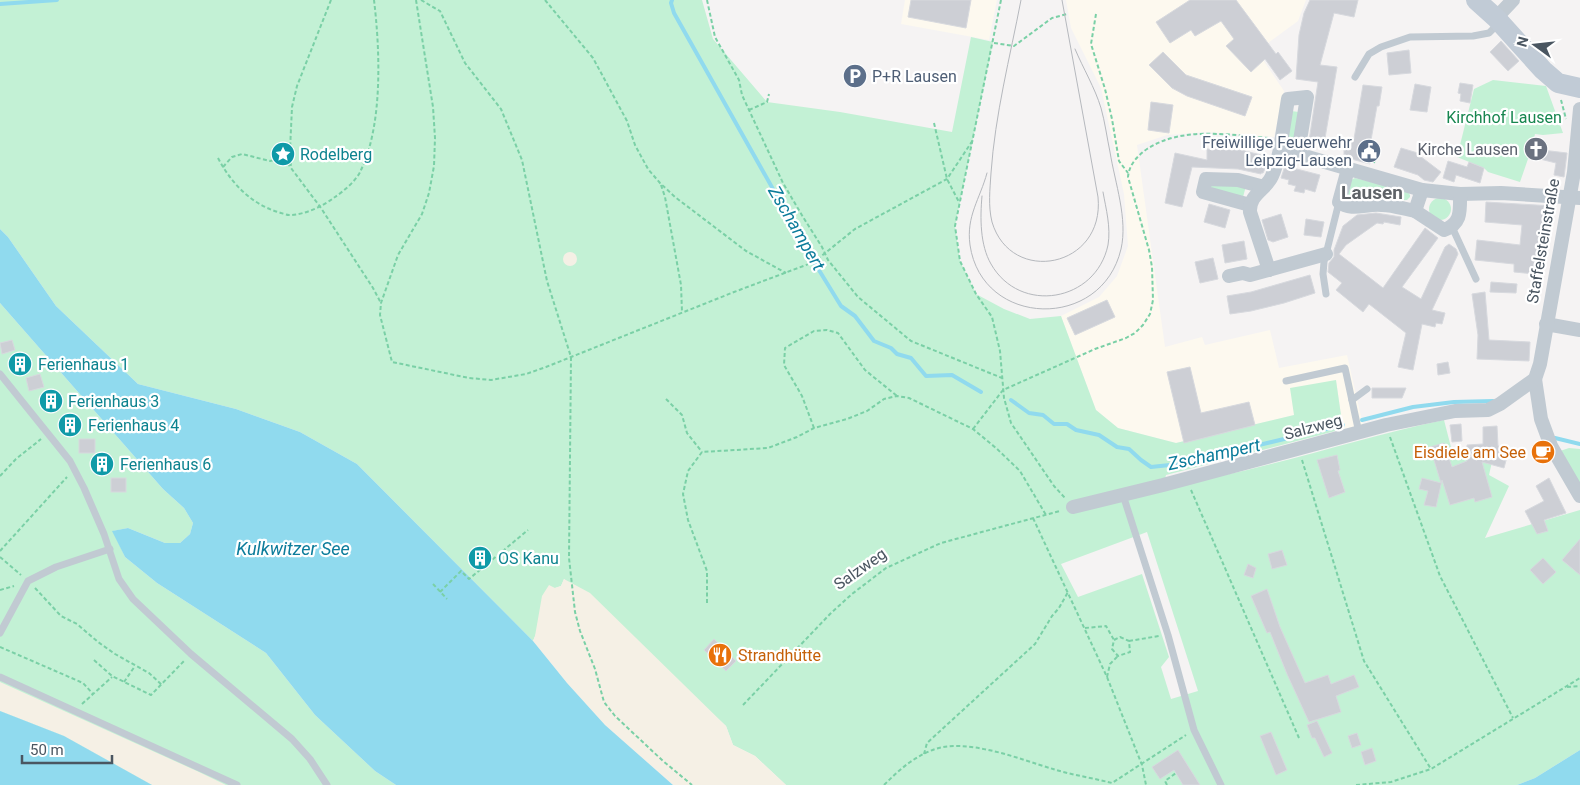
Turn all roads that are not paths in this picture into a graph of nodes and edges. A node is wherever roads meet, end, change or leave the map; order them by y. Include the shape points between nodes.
1 (1476, 0) edge
2 (1513, 0) edge
3 (1498, 20) junction
4 (1355, 77) dead end
5 (1580, 88) edge
6 (1580, 109) edge
7 (1281, 144) junction
8 (1298, 153) junction
9 (1352, 166) junction
10 (1264, 187) junction
11 (1422, 190) junction
12 (1460, 194) junction
13 (1574, 198) edge
14 (1338, 202) junction
15 (1250, 205) junction
16 (1415, 211) junction
17 (1452, 227) junction
18 (1326, 254) junction
19 (1269, 270) junction
20 (1229, 276) dead end
21 (1476, 279) dead end
22 (1326, 294) dead end
23 (1546, 324) junction
24 (1580, 330) edge
25 (0, 374) edge
26 (1535, 378) junction
27 (1286, 381) dead end
28 (1368, 389) dead end
29 (1352, 400) junction
30 (1359, 433) junction
31 (1123, 495) junction
32 (1580, 496) edge
33 (1073, 507) road end
34 (110, 549) junction
35 (0, 633) edge
36 (0, 677) edge
37 (237, 785) edge
38 (328, 785) edge
39 (1221, 785) edge

1 - 3 main road
2 - 3 street
3 - 4 lane via 1489,33 1410,37 1381,47 1369,54
3 - 5 main road via 1558,83
6 - 13 street, Staffelsteinstraße
7 - 8 street
7 - 8 street via 1288,99 1307,97
7 - 10 street via 1272,176
8 - 9 street
9 - 11 street
9 - 14 street
10 - 15 street
10 - 15 street via 1238,180 1206,179 1203,192
11 - 12 street
11 - 16 street
12 - 13 street
12 - 17 street via 1458,219
13 - 23 street, Staffelsteinstraße
14 - 16 street via 1352,208 1382,204
14 - 18 lane
15 - 19 street
16 - 17 street via 1444,230
17 - 21 lane
18 - 19 street
18 - 22 lane via 1323,274
19 - 20 street
23 - 24 street
23 - 26 street, Staffelsteinstraße
25 - 34 lane via 70,461
26 - 30 street, Salzweg via 1488,410 1455,411
26 - 32 street, Staffelsteinstraße via 1541,419 1551,446
27 - 29 lane via 1345,368
28 - 29 lane
29 - 30 lane
30 - 31 street, Salzweg
31 - 33 street, Salzweg
31 - 39 lane via 1168,634 1194,730
34 - 35 lane via 56,567 28,581
34 - 38 lane via 119,579 133,599 191,654 292,739
36 - 37 lane

